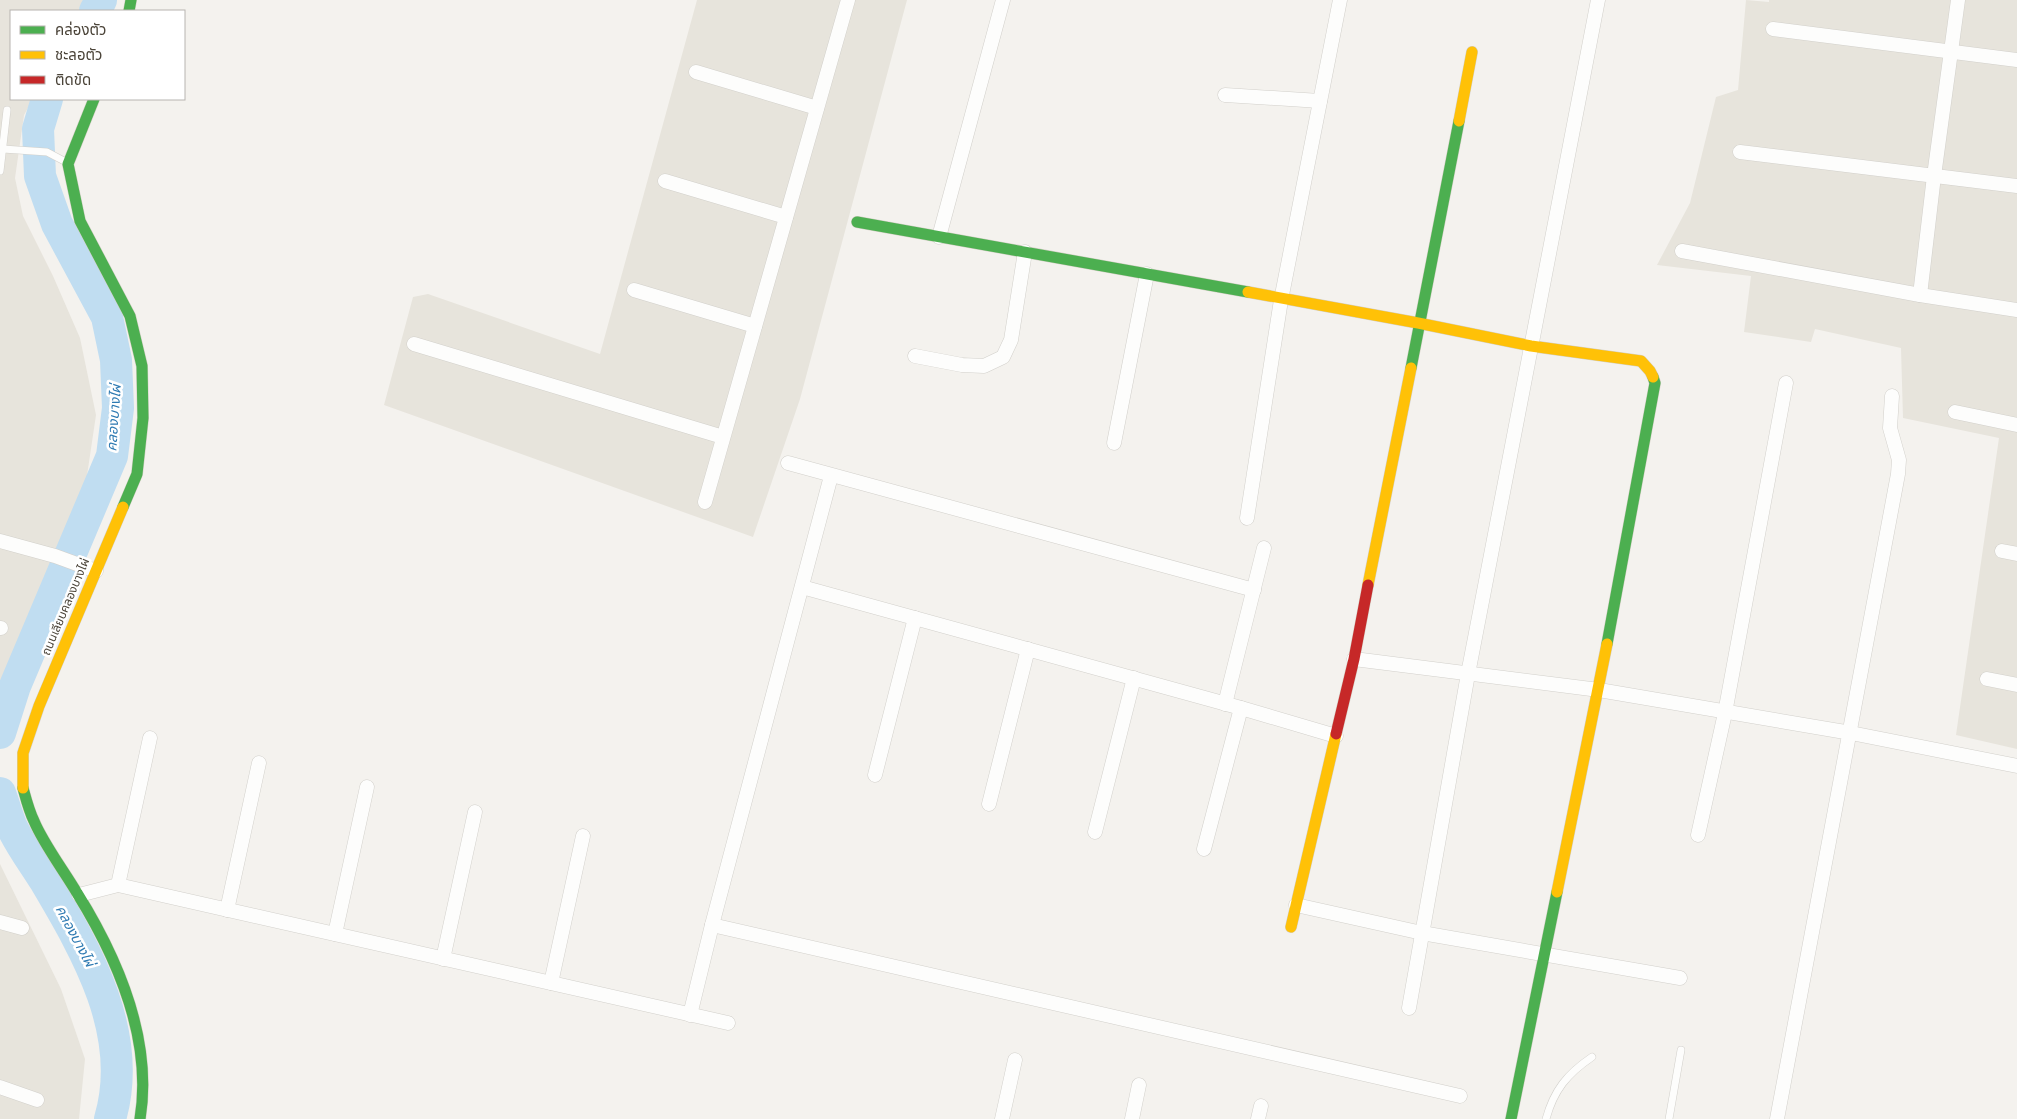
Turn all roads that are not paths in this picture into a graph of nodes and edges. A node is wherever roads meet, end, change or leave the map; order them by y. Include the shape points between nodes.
1 (1003, 0) edge
2 (1340, 0) edge
3 (1598, 0) edge
4 (1958, 0) edge
5 (845, 1) edge
6 (1773, 29) dead end
7 (1472, 52) dead end
8 (1950, 52) junction
9 (2017, 60) edge
10 (696, 72) dead end
11 (1225, 95) dead end
12 (94, 100) edge
13 (1320, 101) junction
14 (817, 108) junction
15 (7, 110) dead end
16 (3, 149) junction
17 (1740, 152) dead end
18 (68, 164) junction
19 (0, 170) edge
20 (1934, 176) junction
21 (665, 181) dead end
22 (2017, 186) edge
23 (786, 217) junction
24 (857, 222) dead end
25 (939, 237) junction
26 (1682, 251) dead end
27 (1025, 252) junction
28 (1147, 274) junction
29 (634, 290) dead end
30 (1920, 295) junction
31 (1281, 300) junction
32 (2017, 310) edge
33 (1418, 323) junction
34 (755, 326) junction
35 (414, 344) dead end
36 (1531, 346) junction
37 (915, 356) dead end
38 (1786, 384) dead end
39 (1892, 396) dead end
40 (1955, 412) dead end
41 (2017, 426) edge
42 (723, 437) junction
43 (1114, 443) dead end
44 (788, 462) dead end
45 (831, 476) junction
46 (705, 502) dead end
47 (1247, 518) dead end
48 (0, 541) edge
49 (1264, 548) dead end
50 (2002, 551) dead end
51 (2017, 554) edge
52 (92, 569) junction
53 (802, 587) junction
54 (1254, 590) junction
55 (915, 618) junction
56 (1028, 650) junction
57 (1354, 659) junction
58 (1468, 674) junction
59 (1134, 678) junction
60 (1987, 679) dead end
61 (2017, 685) edge
62 (1599, 690) junction
63 (1226, 704) junction
64 (1241, 708) junction
65 (1725, 713) junction
66 (1851, 734) junction
67 (1336, 736) junction
68 (150, 738) dead end
69 (259, 763) dead end
70 (2017, 766) edge
71 (875, 774) dead end
72 (367, 787) dead end
73 (989, 804) dead end
74 (475, 812) dead end
75 (1094, 832) dead end
76 (1698, 835) dead end
77 (583, 836) dead end
78 (1204, 849) dead end
79 (118, 885) junction
80 (79, 895) junction
81 (1296, 905) junction
82 (227, 910) junction
83 (0, 922) edge
84 (712, 925) junction
85 (1291, 927) dead end
86 (22, 928) dead end
87 (335, 934) junction
88 (1422, 934) junction
89 (1543, 956) junction
90 (443, 959) junction
91 (1680, 978) dead end
92 (551, 983) junction
93 (1408, 1008) dead end
94 (690, 1014) junction
95 (728, 1023) dead end
96 (1681, 1050) dead end
97 (1592, 1057) dead end
98 (1015, 1060) dead end
99 (1139, 1085) dead end
100 (0, 1087) edge
101 (1460, 1096) dead end
102 (37, 1100) dead end
103 (140, 1119) edge
104 (1002, 1119) edge
105 (1132, 1119) edge
106 (1512, 1119) edge
107 (1546, 1119) edge
108 (1669, 1119) edge
109 (1777, 1119) edge

1 - 25 street
2 - 13 street
3 - 36 street
4 - 8 street
5 - 14 street
6 - 8 street
7 - 33 street
8 - 9 street
8 - 20 street
10 - 14 street
11 - 13 street
12 - 18 street
13 - 31 street
14 - 23 street
15 - 16 lane
16 - 18 lane via 47,152
16 - 19 lane
17 - 20 street
18 - 52 street, ถนนเลียบคลองบางไผ่ via 80,221 130,316 142,366 143,418 137,474
20 - 22 street
20 - 30 street
21 - 23 street
23 - 34 street
24 - 25 street
25 - 27 street
26 - 30 street
27 - 28 street
27 - 37 street via 1011,340 1003,357 984,366
28 - 31 street
28 - 43 street
29 - 34 street
30 - 32 street
31 - 33 street
31 - 47 street
33 - 36 street
33 - 57 street
34 - 42 street
35 - 42 street
36 - 58 street
36 - 62 street via 1641,361 1655,384
38 - 65 street
39 - 66 street via 1890,428 1899,460 1898,474
40 - 41 street
42 - 46 street
44 - 45 street
45 - 53 street
45 - 54 street
48 - 52 street
49 - 54 street
50 - 51 street
52 - 80 street, ถนนเลียบคลองบางไผ่ via 23,753 23,789 34,822
53 - 55 street
53 - 84 street
54 - 63 street
55 - 56 street
55 - 71 street
56 - 59 street
56 - 73 street
57 - 58 street
57 - 67 street
58 - 62 street
58 - 88 street
59 - 63 street
59 - 75 street
60 - 61 street
62 - 65 street
62 - 89 street
63 - 64 street
64 - 67 street
64 - 78 street
65 - 66 street
65 - 76 street
66 - 70 street
66 - 109 street
67 - 81 street
68 - 79 street
69 - 82 street
72 - 87 street
74 - 90 street
77 - 92 street
79 - 80 street
79 - 82 street
80 - 103 street, ถนนเลียบคลองบางไผ่ via 109,949 130,1005 143,1063
81 - 85 street
81 - 88 street
82 - 87 street
83 - 86 street
84 - 94 street
84 - 101 street
87 - 90 street
88 - 89 street
88 - 93 street
89 - 91 street
89 - 106 street
90 - 92 street
92 - 94 street
94 - 95 street
96 - 108 lane
97 - 107 lane via 1578,1067 1555,1093
98 - 104 street
99 - 105 street
100 - 102 street

